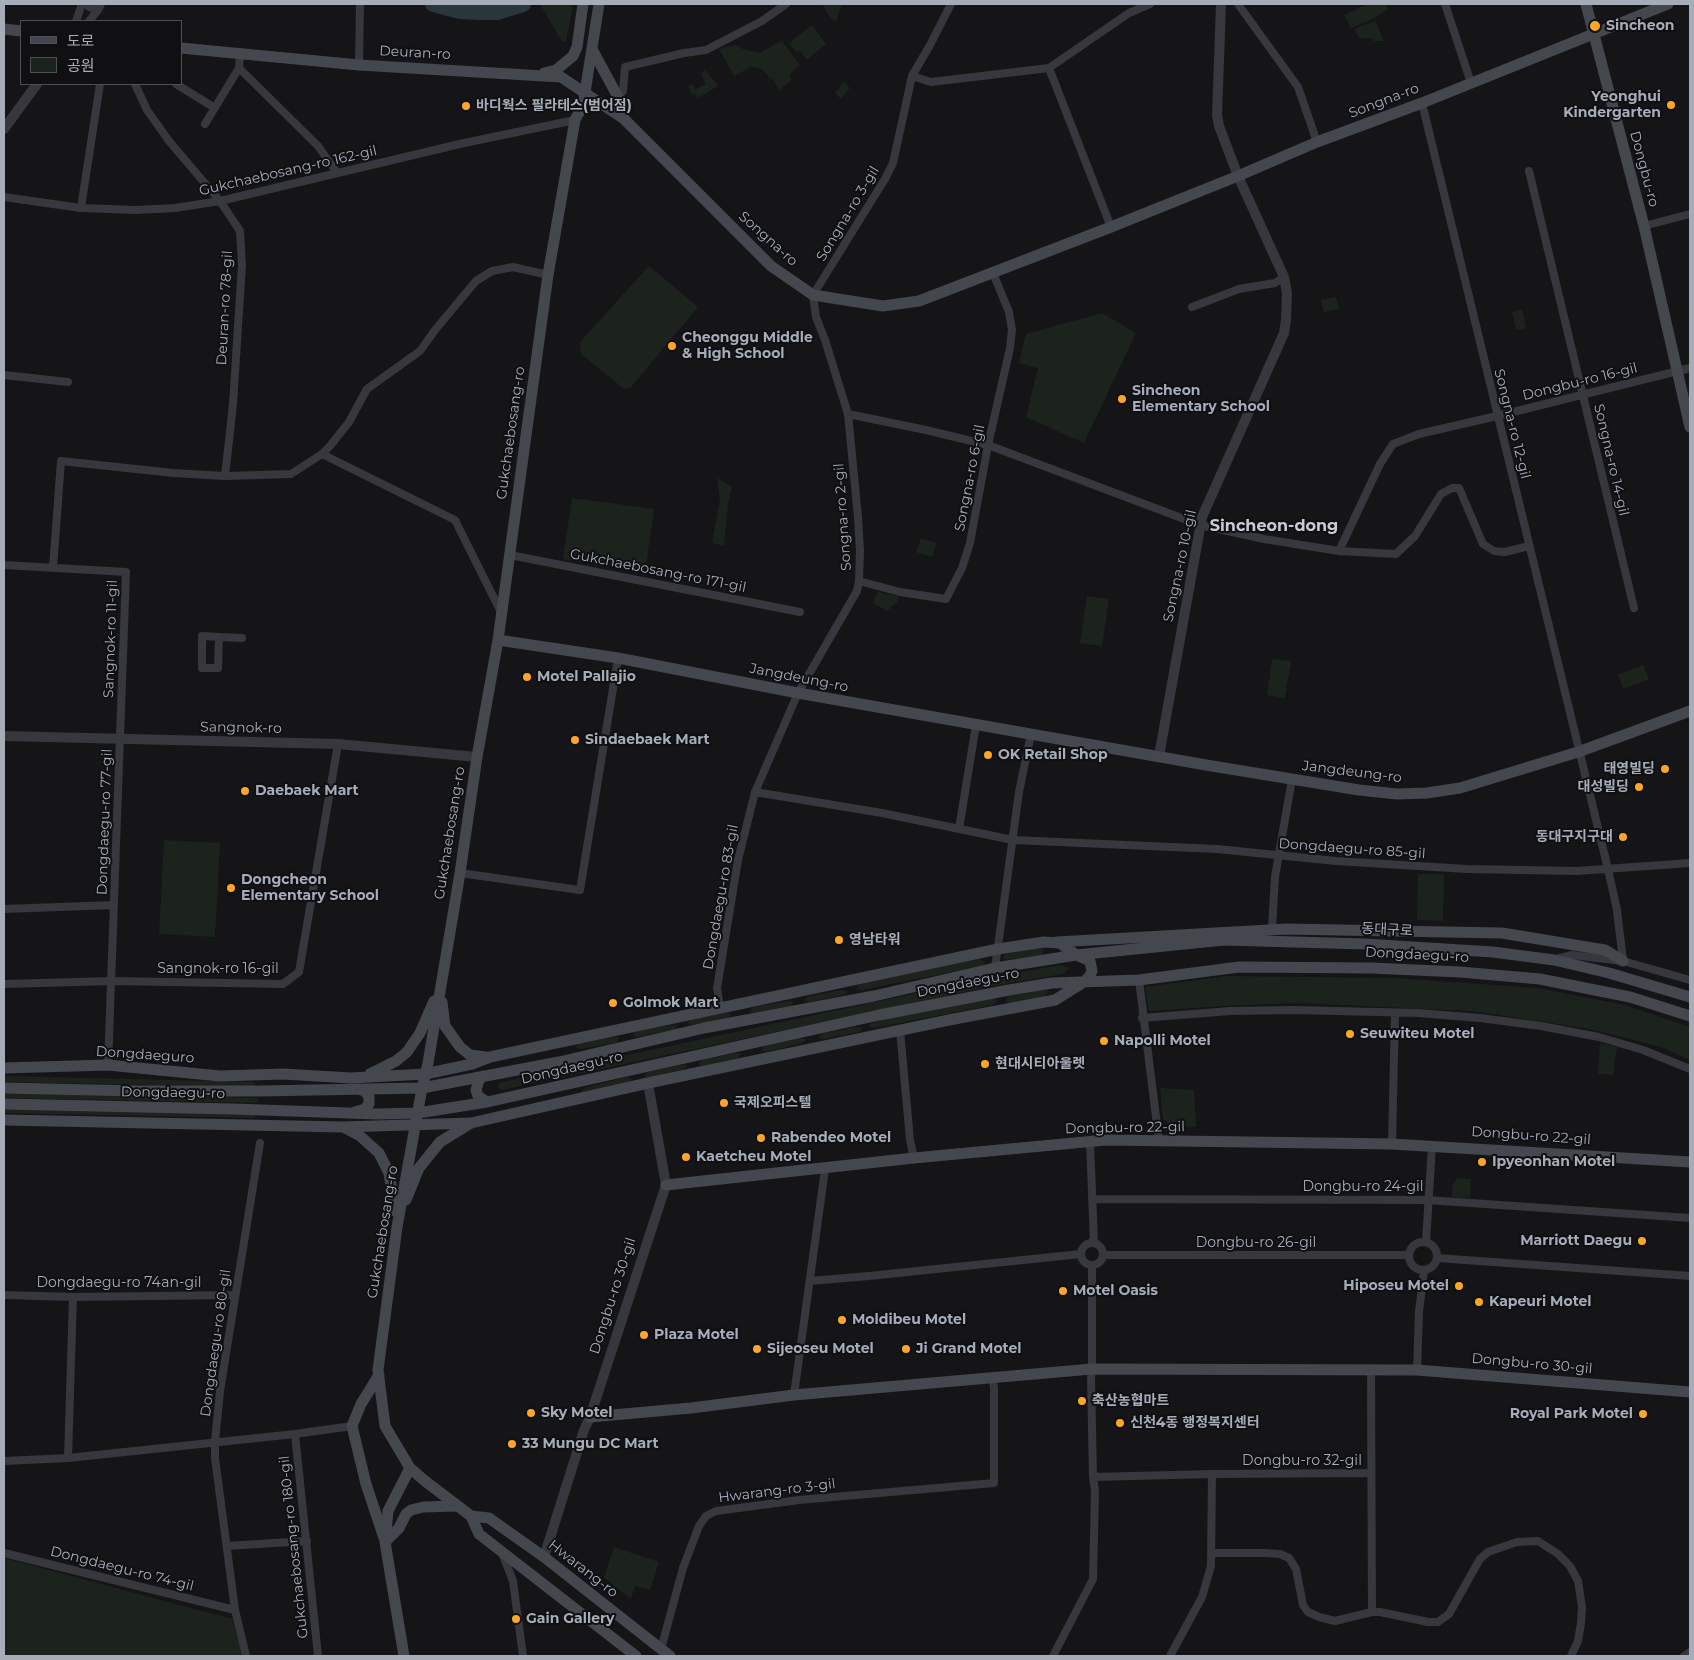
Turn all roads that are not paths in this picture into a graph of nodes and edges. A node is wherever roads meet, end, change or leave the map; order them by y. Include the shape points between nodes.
1 (82, 4) edge
2 (86, 4) edge
3 (360, 4) edge
4 (583, 4) edge
5 (599, 4) edge
6 (786, 4) edge
7 (950, 4) edge
8 (1150, 4) edge
9 (1221, 4) edge
10 (1238, 4) edge
11 (1445, 4) edge
12 (1586, 4) edge
13 (1668, 4) edge
14 (100, 7) edge
15 (76, 20) edge
16 (90, 20) edge
17 (4, 29) edge
18 (20, 31) edge
19 (1594, 33) junction
20 (182, 48) edge
21 (591, 48) junction
22 (240, 54) junction
23 (359, 65) junction
24 (239, 68) junction
25 (1049, 68) junction
26 (533, 75) junction
27 (912, 76) junction
28 (1471, 83) junction
29 (36, 85) edge
30 (100, 85) edge
31 (135, 85) edge
32 (178, 85) edge
33 (584, 94) junction
34 (618, 97) junction
35 (1422, 102) junction
36 (215, 108) junction
37 (624, 119) junction
38 (575, 120) junction
39 (206, 124) dead end
40 (4, 129) edge
41 (1317, 142) junction
42 (1529, 171) dead end
43 (337, 173) junction
44 (1238, 176) junction
45 (4, 198) edge
46 (220, 201) junction
47 (81, 208) junction
48 (1690, 214) edge
49 (1111, 226) junction
50 (1644, 226) junction
51 (993, 273) junction
52 (548, 275) junction
53 (1284, 277) junction
54 (813, 295) junction
55 (1192, 307) dead end
56 (1690, 368) edge
57 (1677, 371) junction
58 (4, 374) edge
59 (68, 382) dead end
60 (1583, 394) junction
61 (848, 414) junction
62 (1497, 416) junction
63 (1690, 427) edge
64 (988, 445) junction
65 (322, 454) junction
66 (225, 476) junction
67 (1200, 525) junction
68 (1529, 546) junction
69 (1340, 551) junction
70 (510, 555) junction
71 (4, 565) edge
72 (52, 568) junction
73 (860, 581) junction
74 (1634, 608) dead end
75 (501, 612) junction
76 (800, 612) dead end
77 (219, 637) junction
78 (242, 638) dead end
79 (498, 640) junction
80 (618, 658) junction
81 (798, 693) junction
82 (1690, 711) edge
83 (976, 725) junction
84 (1031, 734) junction
85 (4, 736) edge
86 (120, 739) junction
87 (338, 744) junction
88 (1578, 752) junction
89 (1159, 756) junction
90 (477, 757) junction
91 (1292, 779) junction
92 (754, 792) junction
93 (960, 829) junction
94 (1013, 840) junction
95 (1278, 856) junction
96 (1690, 863) edge
97 (1608, 869) junction
98 (460, 873) junction
99 (114, 905) junction
100 (4, 909) edge
101 (1272, 929) junction
102 (1044, 942) junction
103 (998, 949) junction
104 (1076, 954) junction
105 (1554, 960) junction
106 (1623, 961) junction
107 (995, 968) junction
108 (1139, 980) junction
109 (1690, 980) edge
110 (112, 981) junction
111 (1084, 982) junction
112 (4, 984) edge
113 (440, 988) junction
114 (1690, 997) edge
115 (720, 1007) junction
116 (1395, 1013) junction
117 (1690, 1016) edge
118 (1142, 1018) junction
119 (900, 1030) junction
120 (490, 1057) junction
121 (108, 1065) junction
122 (4, 1068) edge
123 (1690, 1069) edge
124 (425, 1074) junction
125 (483, 1076) junction
126 (351, 1078) junction
127 (648, 1083) junction
128 (4, 1088) edge
129 (422, 1088) junction
130 (358, 1089) junction
131 (487, 1102) junction
132 (4, 1104) edge
133 (418, 1113) junction
134 (348, 1114) junction
135 (4, 1120) edge
136 (471, 1123) junction
137 (416, 1125) junction
138 (343, 1127) junction
139 (1159, 1141) junction
140 (1090, 1142) junction
141 (260, 1143) dead end
142 (1392, 1144) junction
143 (1432, 1145) junction
144 (914, 1158) junction
145 (1690, 1162) edge
146 (825, 1169) junction
147 (666, 1185) junction
148 (1092, 1198) junction
149 (1427, 1200) junction
150 (1690, 1218) edge
151 (396, 1228) junction
152 (1426, 1242) junction
153 (1094, 1243) junction
154 (1081, 1254) junction
155 (1103, 1255) junction
156 (1409, 1256) junction
157 (1437, 1258) junction
158 (1092, 1265) junction
159 (1424, 1270) junction
160 (1690, 1276) edge
161 (810, 1281) junction
162 (4, 1295) edge
163 (235, 1295) junction
164 (73, 1297) junction
165 (1092, 1369) junction
166 (1417, 1370) junction
167 (1371, 1371) junction
168 (379, 1375) junction
169 (992, 1378) junction
170 (1690, 1392) edge
171 (794, 1395) junction
172 (590, 1417) junction
173 (352, 1426) junction
174 (295, 1434) junction
175 (215, 1442) junction
176 (68, 1458) junction
177 (4, 1461) edge
178 (410, 1468) junction
179 (1371, 1473) junction
180 (1212, 1474) junction
181 (1093, 1477) junction
182 (457, 1506) junction
183 (471, 1516) junction
184 (307, 1542) junction
185 (385, 1542) junction
186 (227, 1546) junction
187 (4, 1553) edge
188 (502, 1553) junction
189 (1212, 1553) junction
190 (544, 1557) junction
191 (235, 1610) junction
192 (1372, 1612) junction
193 (1690, 1652) edge
194 (666, 1653) edge
195 (246, 1656) edge
196 (318, 1656) edge
197 (404, 1656) edge
198 (523, 1656) edge
199 (636, 1656) edge
200 (1054, 1656) edge
201 (1170, 1656) edge
202 (1571, 1656) edge
203 (1684, 1656) edge

1 - 15 street
2 - 14 street
3 - 23 street
4 - 26 main road via 573,56 556,70
5 - 21 main road, Gukchaebosang-ro
6 - 34 street via 762,21 706,50 626,67 623,91
7 - 27 street, Songna-ro 3-gil
8 - 25 street via 1129,13
9 - 44 street, Songna-ro 10-gil via 1217,115
10 - 41 street via 1298,87
11 - 28 street
12 - 19 main road, Dongbu-ro
13 - 19 main road, Songna-ro
14 - 16 street
17 - 18 main road
19 - 28 main road, Songna-ro
19 - 50 main road, Dongbu-ro
20 - 22 main road, Deuran-ro
21 - 33 main road, Gukchaebosang-ro
21 - 34 main road
22 - 23 main road, Deuran-ro
22 - 24 street
23 - 26 main road, Deuran-ro
24 - 36 street
24 - 43 street via 318,146
25 - 27 street via 931,82
25 - 49 street
26 - 33 main road, Deuran-ro via 561,77
27 - 54 street, Songna-ro 3-gil via 893,162 874,199
28 - 35 main road, Songna-ro
29 - 40 street
30 - 47 street
31 - 46 street, Deuran-ro 78-gil via 147,110 164,134
32 - 36 street
33 - 37 main road, Songna-ro
33 - 38 main road, Gukchaebosang-ro
34 - 37 main road
35 - 41 main road, Songna-ro
35 - 62 street, Songna-ro 12-gil
36 - 39 street
37 - 54 main road, Songna-ro via 771,266
38 - 43 street, Gukchaebosang-ro 162-gil
38 - 52 main road, Gukchaebosang-ro
41 - 44 main road, Songna-ro
42 - 60 street, Songna-ro 14-gil
43 - 46 street, Gukchaebosang-ro 162-gil
44 - 49 main road, Songna-ro
44 - 53 street, Songna-ro 10-gil
45 - 47 street, Gukchaebosang-ro 162-gil
46 - 47 street, Gukchaebosang-ro 162-gil via 136,210
46 - 66 street, Deuran-ro 78-gil via 240,231 242,265
48 - 50 street, Dongbu-ro
49 - 51 main road, Songna-ro
50 - 57 main road, Dongbu-ro
51 - 54 main road, Songna-ro via 919,301 873,305
51 - 64 street, Songna-ro 6-gil via 1009,312 1012,330
52 - 65 street via 513,267 492,271 476,281 420,350 367,389 349,422
52 - 70 main road, Gukchaebosang-ro
53 - 55 street via 1275,283 1239,290
53 - 67 street, Songna-ro 10-gil via 1287,293 1284,333
54 - 61 street, Songna-ro 2-gil via 816,317
56 - 57 street, Dongbu-ro 16-gil
57 - 60 street, Dongbu-ro 16-gil
57 - 63 main road, Dongbu-ro
58 - 59 street
60 - 62 street, Dongbu-ro 16-gil
60 - 74 street, Songna-ro 14-gil
61 - 64 street
61 - 73 street, Songna-ro 2-gil via 858,517
62 - 68 street, Songna-ro 12-gil
62 - 69 street, Dongbu-ro 16-gil via 1419,434 1393,444 1380,464
64 - 67 street
64 - 73 street, Songna-ro 6-gil via 970,543 946,599 900,592
65 - 66 street via 291,474
65 - 75 street via 455,520
66 - 72 street via 61,461
67 - 69 street
67 - 89 street, Songna-ro 10-gil
68 - 69 street via 1505,552 1494,551 1483,544 1459,488 1452,488 1440,494 1415,536 1396,554
68 - 88 street, Songna-ro 12-gil
70 - 75 main road, Gukchaebosang-ro
70 - 76 street, Gukchaebosang-ro 171-gil
71 - 72 street, Sangnok-ro 11-gil
72 - 86 street, Sangnok-ro 11-gil via 126,572
73 - 81 street, Songna-ro 2-gil via 857,592
75 - 79 main road, Gukchaebosang-ro
77 - 77 street via 202,636 202,668 218,668
77 - 78 street
79 - 80 main road, Jangdeung-ro
79 - 90 main road, Gukchaebosang-ro
80 - 81 main road, Jangdeung-ro
80 - 98 street via 580,890
81 - 83 main road, Jangdeung-ro
81 - 92 street, Dongdaegu-ro 83-gil
82 - 88 main road, Jangdeung-ro
83 - 84 main road, Jangdeung-ro
83 - 93 street
84 - 89 main road, Jangdeung-ro
84 - 94 street
85 - 86 street, Sangnok-ro
86 - 87 street, Sangnok-ro
86 - 99 street, Dongdaegu-ro 77-gil
87 - 90 street, Sangnok-ro
87 - 110 street, Sangnok-ro 16-gil via 299,972 283,984
88 - 91 main road, Jangdeung-ro via 1460,788 1427,794 1359,790
88 - 97 street, Songna-ro 12-gil
89 - 91 main road, Jangdeung-ro
90 - 98 main road, Gukchaebosang-ro
91 - 95 street
92 - 93 street
92 - 115 street, Dongdaegu-ro 83-gil via 738,860 717,988
93 - 94 street, Dongdaegu-ro 85-gil
94 - 95 street, Dongdaegu-ro 85-gil
94 - 103 street
95 - 97 street, Dongdaegu-ro 85-gil via 1468,869
95 - 101 street
96 - 97 street, Dongdaegu-ro 85-gil
97 - 106 street, Songna-ro 12-gil
98 - 113 main road, Gukchaebosang-ro
99 - 100 street, Dongdaegu-ro 77-gil
99 - 110 street, Dongdaegu-ro 77-gil
101 - 102 main road
101 - 106 main road via 1502,933 1605,950
102 - 103 main road
102 - 104 main road via 1060,943
103 - 107 street
103 - 115 main road
104 - 105 main road, 동대구로 via 1224,940 1365,944 1493,952
104 - 107 main road, Dongdaegu-ro
104 - 111 main road via 1090,961 1092,971
105 - 106 street via 1572,955
105 - 114 main road, 동대구로
106 - 109 street
107 - 125 main road, Dongdaegu-ro
108 - 111 main road, Dongdaegu-ro
108 - 117 main road, Dongdaegu-ro via 1239,967 1460,972 1540,979 1586,987
108 - 118 street
110 - 112 street
110 - 121 street, Dongdaegu-ro 77-gil
111 - 119 main road via 1055,1000
111 - 131 main road, Dongdaegu-ro via 1043,984 879,1015
113 - 120 main road via 445,1026 460,1047 470,1055
113 - 124 main road, Gukchaebosang-ro
113 - 126 main road via 420,1033 406,1052 377,1072
115 - 120 main road
116 - 118 street via 1230,1011
116 - 123 street via 1541,1026 1599,1037
116 - 142 street
118 - 139 street
119 - 127 main road
119 - 144 street
120 - 124 main road
121 - 122 main road, Dongdaeguro
121 - 126 main road, Dongdaeguro via 220,1076 284,1074
124 - 126 main road
124 - 129 main road, Gukchaebosang-ro
125 - 129 main road, Dongdaegu-ro
125 - 131 main road via 476,1090 478,1096
127 - 136 main road
127 - 147 street
128 - 130 main road, Dongdaegu-ro via 139,1091
129 - 130 main road
129 - 133 main road, Gukchaebosang-ro
130 - 134 main road via 369,1096 369,1104 365,1109
131 - 133 main road, Dongdaegu-ro
132 - 134 main road, Dongdaegu-ro
133 - 134 main road, Dongdaegu-ro
133 - 137 main road, Gukchaebosang-ro
135 - 138 main road
136 - 137 main road
136 - 151 main road via 440,1142 419,1168
137 - 138 main road
137 - 151 main road, Gukchaebosang-ro
138 - 151 main road via 360,1136 379,1153 389,1173
139 - 140 main road, Dongbu-ro 22-gil
139 - 142 main road, Dongbu-ro 22-gil
140 - 144 main road, Dongbu-ro 22-gil
140 - 148 street
141 - 163 street, Dongdaegu-ro 80-gil
142 - 143 main road, Dongbu-ro 22-gil
143 - 145 main road, Dongbu-ro 22-gil
143 - 149 street
144 - 146 main road, Dongbu-ro 22-gil
146 - 147 main road, Dongbu-ro 22-gil
146 - 161 street
147 - 172 street, Dongbu-ro 30-gil
148 - 149 street, Dongbu-ro 24-gil
148 - 153 street
149 - 150 street, Dongbu-ro 24-gil
149 - 152 street
151 - 168 main road, Gukchaebosang-ro
152 - 156 street via 1414,1245
152 - 157 street via 1434,1246
153 - 154 street via 1084,1247
153 - 155 street
154 - 158 street via 1086,1263
154 - 161 street
155 - 156 street, Dongbu-ro 26-gil
155 - 158 street via 1099,1263
156 - 159 street via 1412,1264
157 - 159 street via 1433,1267
157 - 160 street
158 - 165 street
159 - 166 street
161 - 171 street
162 - 164 street, Dongdaegu-ro 74an-gil
163 - 164 street, Dongdaegu-ro 74an-gil
163 - 175 street, Dongdaegu-ro 80-gil
164 - 176 street
165 - 167 main road, Dongbu-ro 30-gil
165 - 169 main road, Dongbu-ro 30-gil
165 - 181 street
166 - 167 main road, Dongbu-ro 30-gil
166 - 170 main road, Dongbu-ro 30-gil
167 - 179 street
168 - 173 main road
168 - 178 main road, Gukchaebosang-ro via 385,1426
169 - 171 main road, Dongbu-ro 30-gil
169 - 194 street, Hwarang-ro 3-gil via 994,1483 799,1500 716,1511 706,1516 683,1568
171 - 172 main road, Dongbu-ro 30-gil
172 - 190 street, Dongbu-ro 30-gil
173 - 174 street, Gukchaebosang-ro 180-gil
173 - 185 main road
174 - 175 street, Gukchaebosang-ro 180-gil
174 - 184 street, Gukchaebosang-ro 180-gil
175 - 176 street, Gukchaebosang-ro 180-gil
175 - 186 street, Dongdaegu-ro 80-gil
176 - 177 street, Gukchaebosang-ro 180-gil
178 - 182 main road, Hwarang-ro
178 - 185 main road via 388,1511
179 - 180 street, Dongbu-ro 32-gil
179 - 192 street, Dongbu-ro 32-gil
180 - 181 street, Dongbu-ro 32-gil
180 - 189 street
181 - 200 street via 1093,1579
182 - 183 main road, Hwarang-ro
182 - 185 main road via 411,1510
183 - 188 main road, Hwarang-ro via 479,1534
183 - 190 main road, Hwarang-ro via 489,1518
184 - 186 street
184 - 196 street, Gukchaebosang-ro 180-gil
185 - 197 main road
186 - 191 street, Dongdaegu-ro 80-gil
187 - 191 street, Dongdaegu-ro 74-gil
188 - 198 street via 512,1581
188 - 199 main road, Hwarang-ro
189 - 192 street via 1265,1553 1289,1558 1296,1569 1303,1605 1308,1612 1319,1617 1335,1621
189 - 201 street via 1202,1597
190 - 194 main road, Hwarang-ro
191 - 195 street, Dongdaegu-ro 80-gil
192 - 202 street via 1438,1622 1449,1614 1480,1559 1488,1552 1517,1542 1538,1541 1558,1554 1578,1581 1581,1623
193 - 203 street

